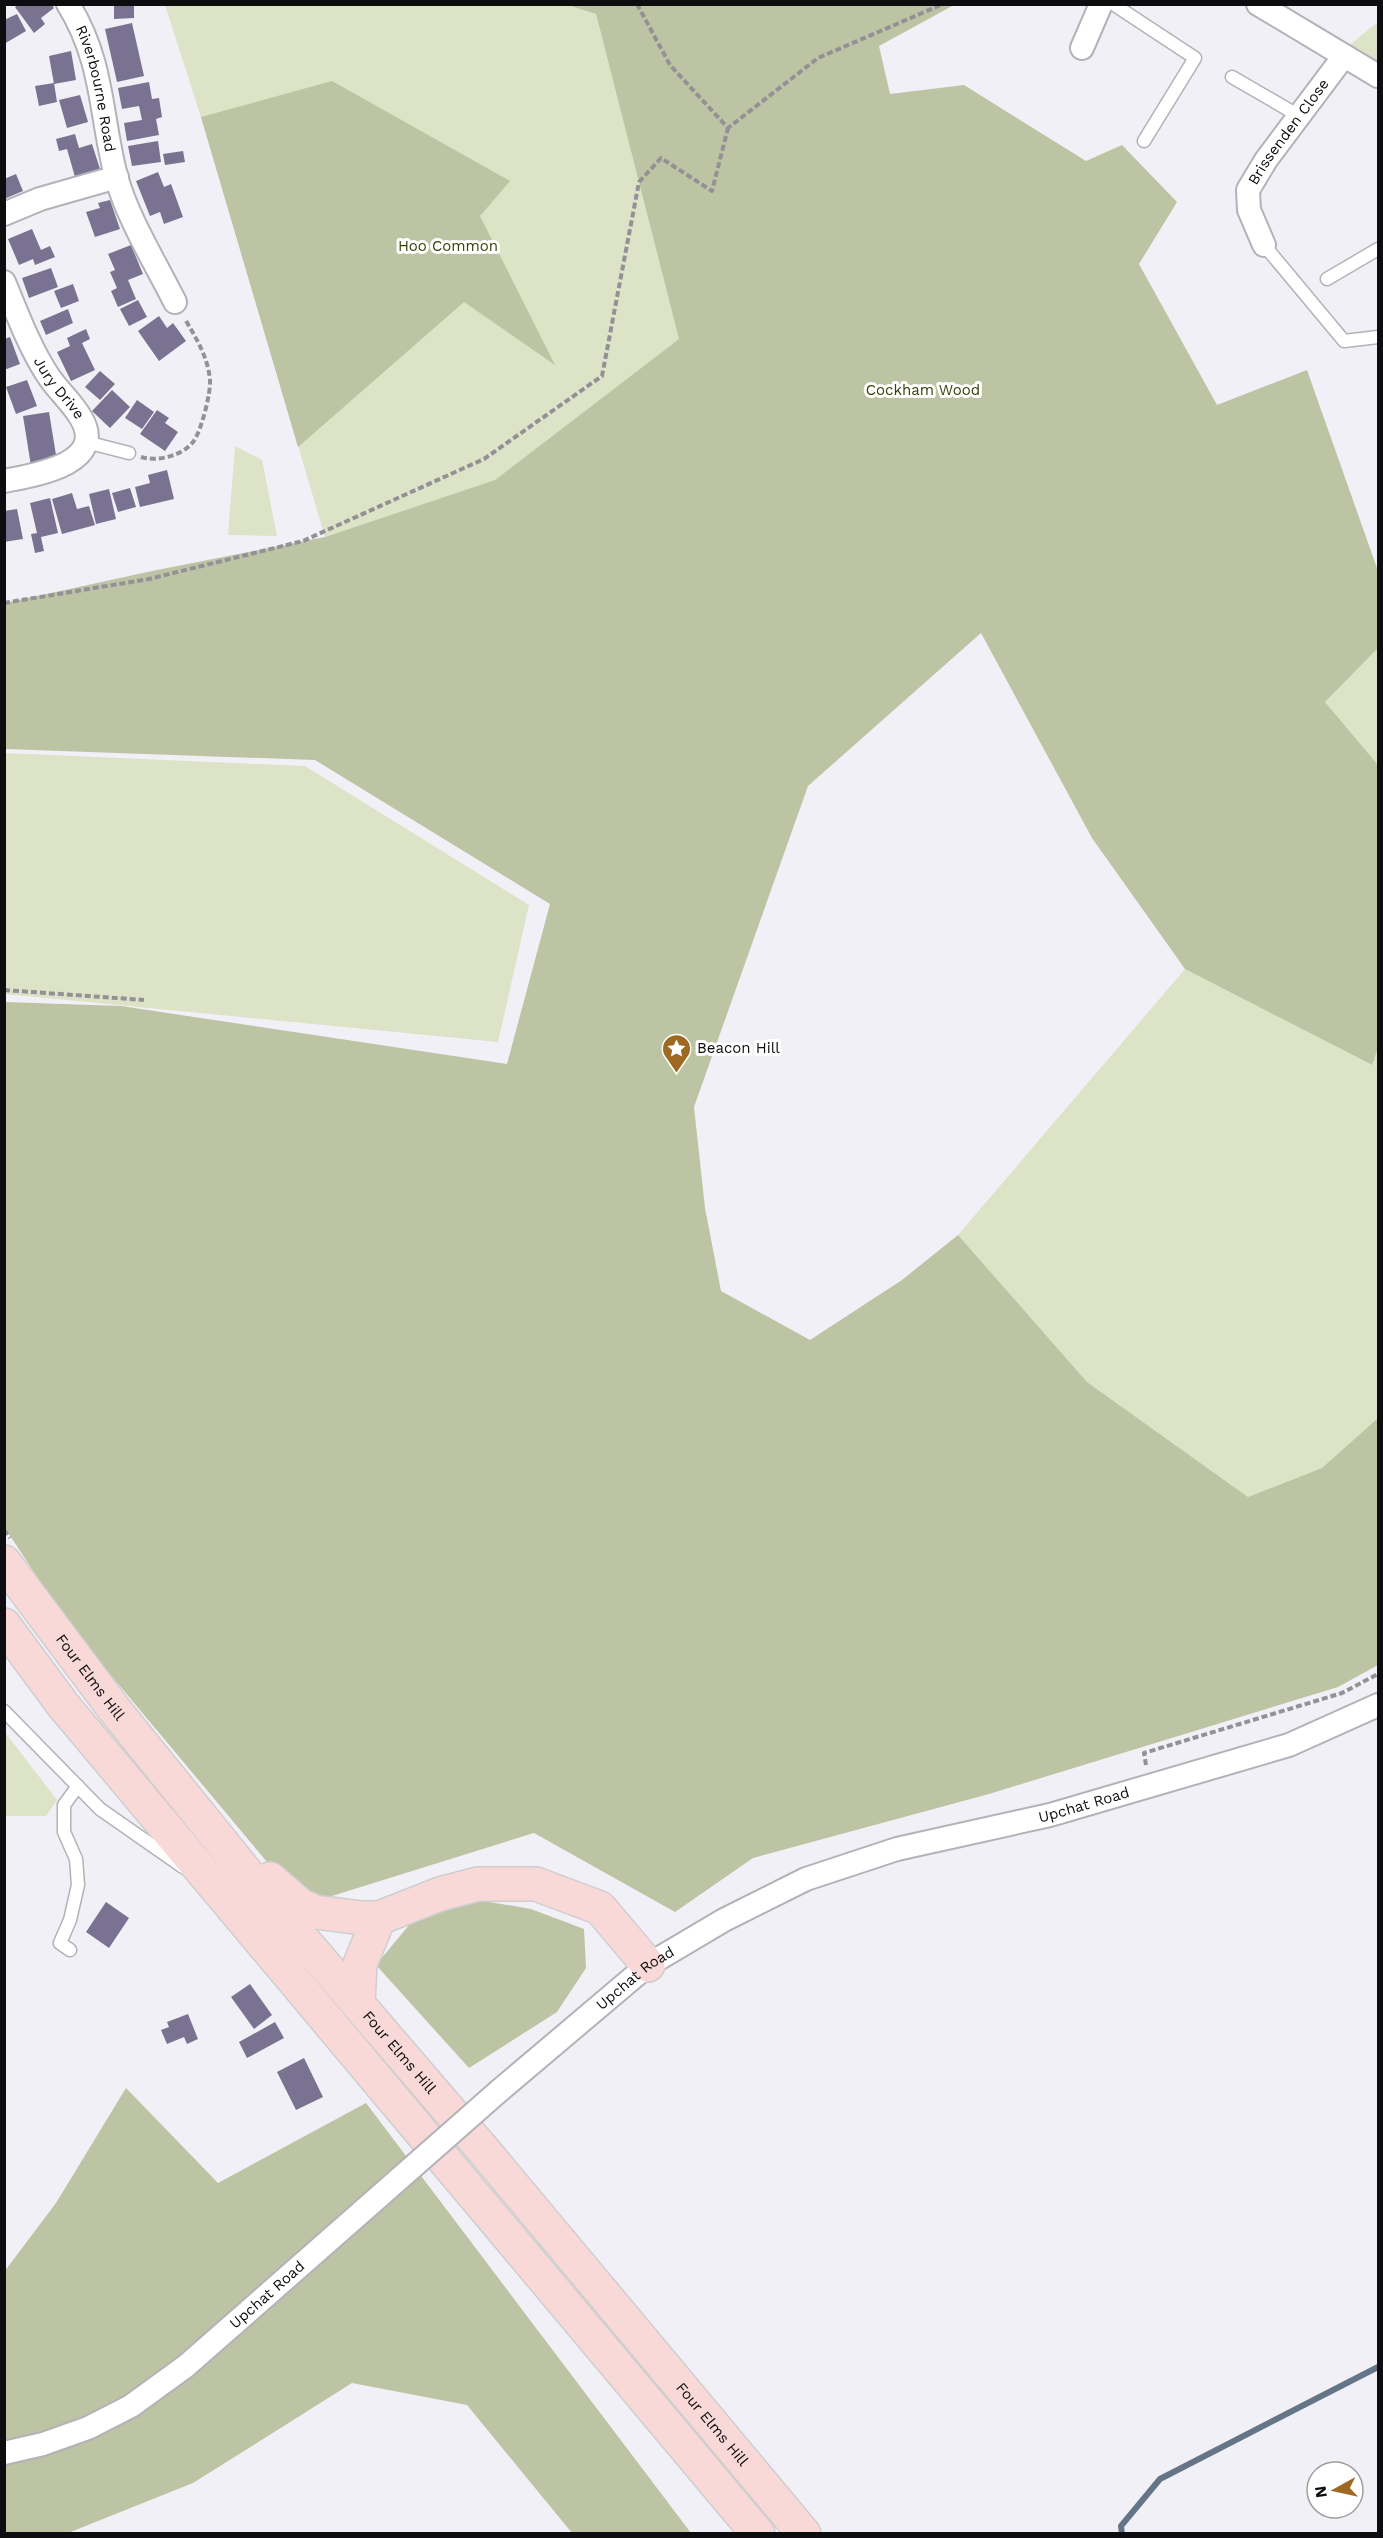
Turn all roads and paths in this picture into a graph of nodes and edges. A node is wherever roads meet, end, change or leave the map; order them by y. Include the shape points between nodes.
1 (68, 4) edge
2 (637, 4) edge
3 (943, 4) edge
4 (1101, 4) edge
5 (1113, 4) edge
6 (1258, 4) edge
7 (1082, 48) dead end
8 (1344, 56) junction
9 (1378, 76) edge
10 (1232, 77) dead end
11 (1301, 117) junction
12 (728, 128) junction
13 (1144, 141) dead end
14 (117, 177) junction
15 (4, 214) edge
16 (1264, 245) joint
17 (1378, 249) edge
18 (1327, 279) dead end
19 (4, 282) edge
20 (175, 302) joint
21 (1378, 337) edge
22 (86, 442) junction
23 (129, 453) joint
24 (4, 481) edge
25 (4, 603) edge
26 (4, 990) edge
27 (144, 999) dead end
28 (4, 1562) edge
29 (4, 1625) edge
30 (1378, 1674) edge
31 (1378, 1705) edge
32 (4, 1711) edge
33 (1150, 1785) junction
34 (78, 1786) junction
35 (213, 1832) junction
36 (218, 1892) junction
37 (379, 1918) junction
38 (70, 1950) dead end
39 (648, 1965) junction
40 (358, 2002) junction
41 (4, 2453) edge
42 (758, 2534) edge
43 (804, 2534) edge

1 - 14 street, Riverbourne Road via 93,58
2 - 12 path via 670,65
3 - 12 path via 818,58
4 - 7 street
5 - 13 lane via 1195,58
6 - 8 street
8 - 9 street
8 - 11 street, Brissenden Close
10 - 11 lane
11 - 16 street, Brissenden Close via 1273,150 1248,190 1249,210
12 - 25 path via 712,191 661,158 639,182 602,376 484,459 303,541 150,579
14 - 15 street
14 - 20 street, Riverbourne Road
16 - 21 lane via 1344,342
17 - 18 lane
19 - 22 street, Jury Drive via 40,362 81,417
20 - 23 path via 201,347 210,380 198,432 185,449 162,458
22 - 23 lane
22 - 24 street via 80,454 65,464
26 - 27 path
28 - 35 main road, Four Elms Hill
29 - 36 main road via 63,1705
30 - 33 path via 1342,1694 1144,1753
31 - 33 street, Upchat Road via 1288,1744
32 - 34 lane
33 - 39 street, Upchat Road via 1050,1815 897,1849 806,1879 724,1920
34 - 36 lane via 100,1809
34 - 38 lane via 64,1805 64,1833 76,1859 78,1885 60,1943
35 - 37 main road via 300,1905 330,1916
35 - 40 main road, Four Elms Hill
36 - 42 main road
37 - 39 main road via 478,1884 536,1884 600,1908
37 - 40 main road via 360,1964
39 - 41 street, Upchat Road, bridge via 186,2366 131,2406 88,2428
40 - 43 main road, Four Elms Hill

